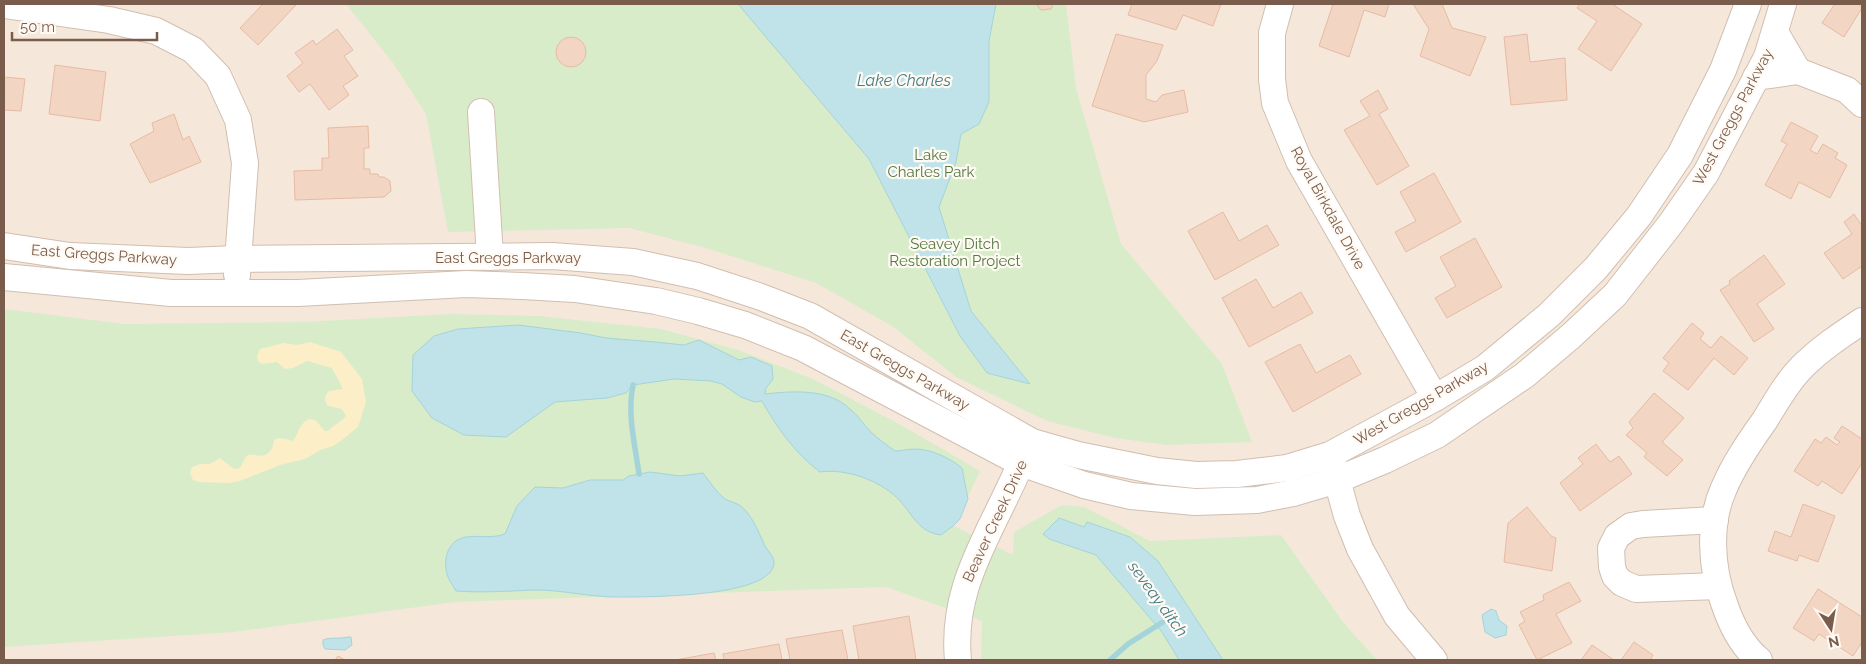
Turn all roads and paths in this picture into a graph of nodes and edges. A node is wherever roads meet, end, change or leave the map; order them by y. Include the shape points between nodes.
1 (1280, 4) edge
2 (1748, 4) edge
3 (1783, 4) edge
4 (4, 5) edge
5 (1774, 32) junction
6 (1798, 71) junction
7 (1756, 77) junction
8 (1862, 104) edge
9 (481, 112) dead end
10 (4, 246) edge
11 (490, 257) junction
12 (238, 259) junction
13 (4, 277) edge
14 (236, 293) junction
15 (1862, 321) edge
16 (1435, 398) junction
17 (1027, 453) junction
18 (1330, 454) junction
19 (1337, 480) junction
20 (1715, 520) junction
21 (1718, 586) junction
22 (958, 660) edge
23 (1434, 660) edge
24 (1759, 660) edge

1 - 16 street, Royal Birkdale Drive via 1272,33 1275,103 1299,161
2 - 16 street, West Greggs Parkway via 1723,70 1684,147 1639,216 1596,268 1549,315 1485,368
3 - 5 street, West Greggs Parkway
4 - 12 street via 109,20 156,31 193,50 218,76 238,120 245,163
5 - 6 street
5 - 7 street, West Greggs Parkway via 1767,57
6 - 7 street
6 - 8 street via 1847,90
7 - 19 street, West Greggs Parkway via 1706,173 1614,295 1571,336 1489,401 1437,435
9 - 11 street
10 - 12 street, East Greggs Parkway via 70,256 188,261
11 - 12 street, East Greggs Parkway
11 - 17 street, East Greggs Parkway via 552,256 633,262 697,276 761,297 810,316
12 - 14 street
13 - 14 street, East Greggs Parkway via 171,293
14 - 17 street, East Greggs Parkway via 466,284 576,290 656,301 745,325 803,348
15 - 20 street via 1829,344 1790,381 1724,488
16 - 18 street, West Greggs Parkway
17 - 18 street, West Greggs Parkway via 1078,455 1196,475 1287,468
17 - 19 street, West Greggs Parkway via 1084,484 1130,496 1195,502 1257,500 1293,494
17 - 22 street, Beaver Creek Drive via 974,560 957,623
18 - 19 street
19 - 23 street via 1360,549 1397,616
20 - 21 street via 1714,567
20 - 21 street via 1631,526 1617,536 1611,548 1616,576 1622,583 1636,589
21 - 24 street via 1740,638

